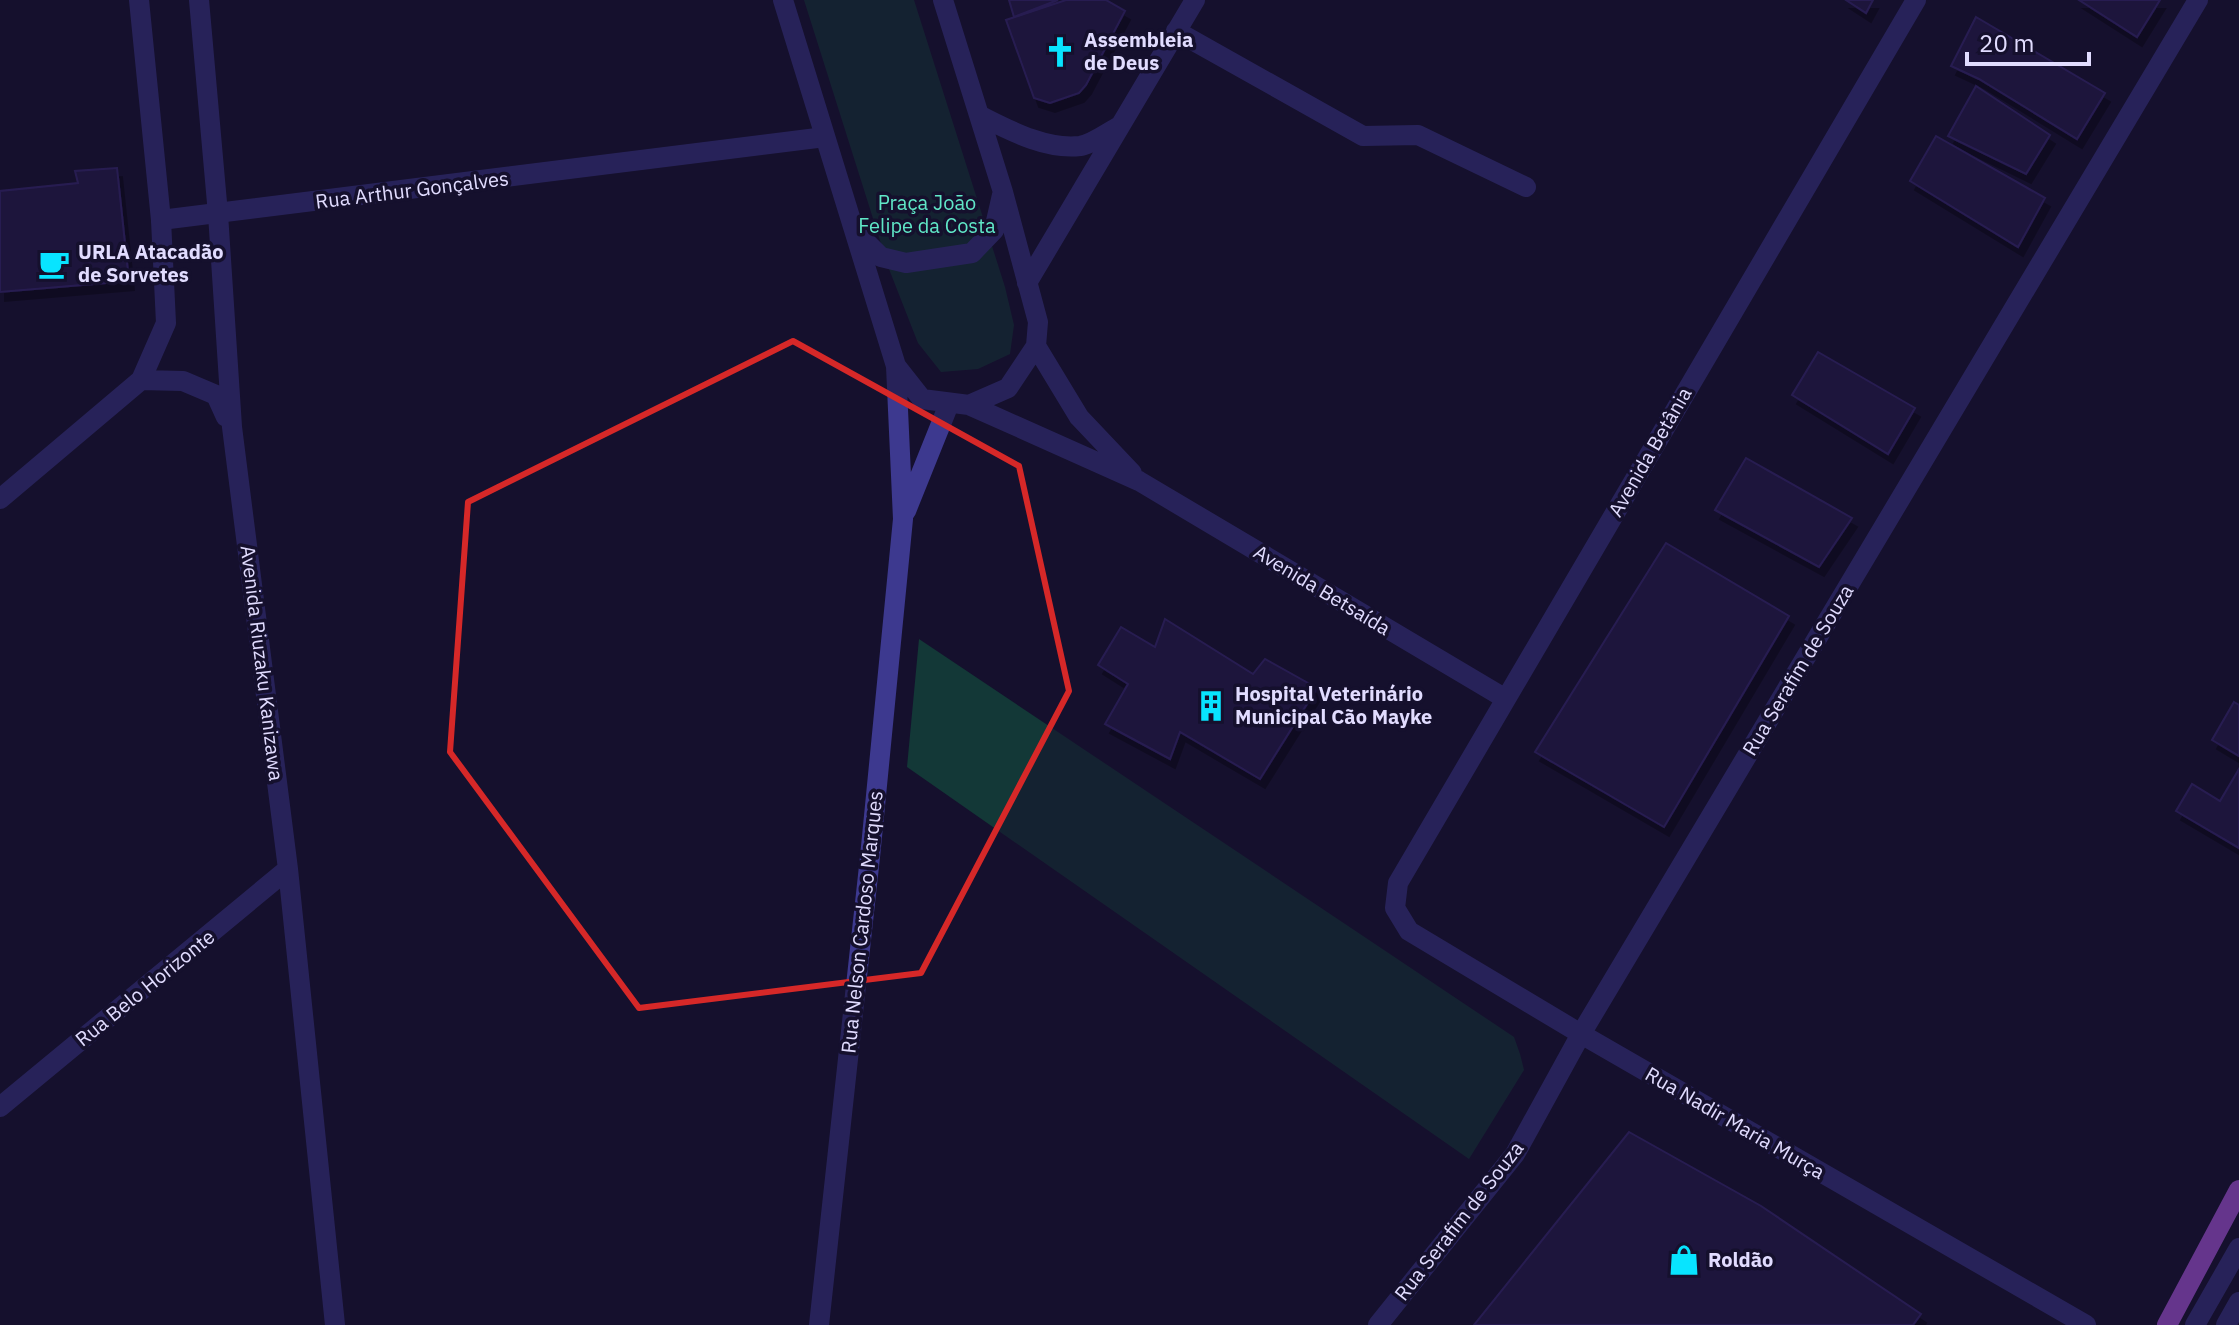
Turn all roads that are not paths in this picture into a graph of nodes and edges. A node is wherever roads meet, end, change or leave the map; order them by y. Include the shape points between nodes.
1 (139, 0) edge
2 (199, 0) edge
3 (783, 0) edge
4 (943, 0) edge
5 (1195, 0) edge
6 (1916, 0) edge
7 (2198, 0) edge
8 (1176, 31) junction
9 (979, 115) junction
10 (1120, 126) junction
11 (825, 137) junction
12 (1526, 187) dead end
13 (1003, 192) junction
14 (218, 214) junction
15 (161, 220) junction
16 (853, 229) junction
17 (1027, 283) junction
18 (1036, 346) junction
19 (896, 366) junction
20 (141, 380) junction
21 (959, 404) junction
22 (232, 427) junction
23 (1139, 481) junction
24 (0, 499) edge
25 (903, 519) junction
26 (1506, 699) junction
27 (288, 869) junction
28 (1395, 908) joint
29 (1581, 1034) junction
30 (0, 1107) edge
31 (2237, 1199) edge
32 (2239, 1248) edge
33 (2239, 1302) edge
34 (335, 1325) edge
35 (819, 1325) edge
36 (1378, 1325) edge
37 (2086, 1325) edge
38 (2167, 1325) edge
39 (2195, 1325) edge
40 (2226, 1325) edge

1 - 15 street
2 - 14 street, Avenida Riuzaku Kanizawa
3 - 11 street, Rua Nelson Cardoso Marques
4 - 9 street, Avenida Betsaída
5 - 8 street
6 - 26 street, Avenida Betânia
7 - 29 street, Rua Serafim de Souza
8 - 10 street
8 - 12 street via 1363,136 1418,135
9 - 10 street via 1015,134 1058,145 1083,146
9 - 13 street, Avenida Betsaída
10 - 17 street
11 - 14 street, Rua Arthur Gonçalves
11 - 16 street, Rua Nelson Cardoso Marques
13 - 16 street via 994,230 972,253 906,263 881,257
13 - 17 street, Avenida Betsaída
14 - 15 street, Rua Arthur Gonçalves
14 - 22 street, Avenida Riuzaku Kanizawa
15 - 20 street via 166,323
16 - 19 street, Rua Nelson Cardoso Marques
17 - 18 street, Avenida Betsaída via 1038,322
18 - 21 street via 1008,388
18 - 23 street, Avenida Betsaída via 1079,417
19 - 21 street, Rua Nelson Cardoso Marques via 922,399
19 - 25 street, Rua Nelson Cardoso Marques
20 - 22 street via 183,381 216,395
20 - 24 street
21 - 23 street, Avenida Betsaída
21 - 25 street, Rua Nelson Cardoso Marques
22 - 27 street, Avenida Riuzaku Kanizawa
23 - 26 street, Avenida Betsaída
25 - 35 street, Rua Nelson Cardoso Marques
26 - 28 street, Avenida Betânia via 1398,883
27 - 30 street, Rua Belo Horizonte
27 - 34 street, Avenida Riuzaku Kanizawa
28 - 29 street, Rua Nadir Maria Murça via 1409,931
29 - 36 street, Rua Serafim de Souza via 1515,1154
29 - 37 street, Rua Nadir Maria Murça
31 - 38 main road
32 - 39 street
33 - 40 street

